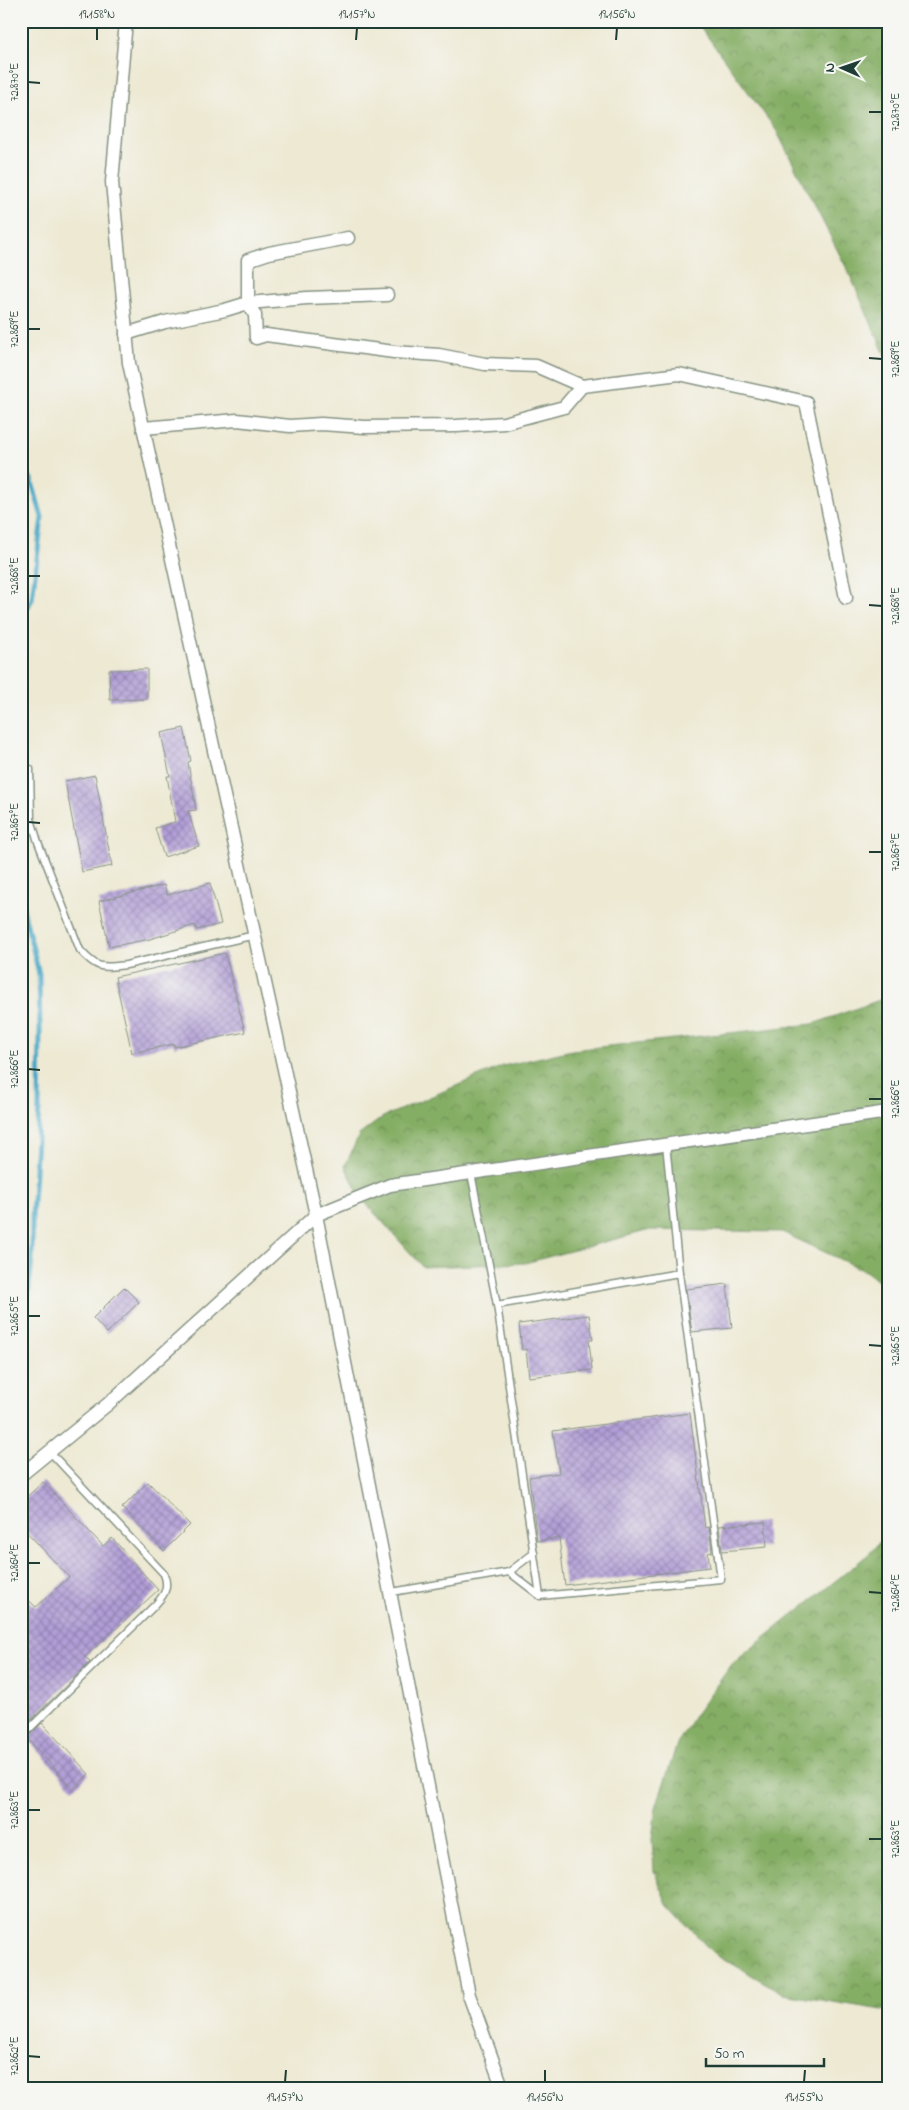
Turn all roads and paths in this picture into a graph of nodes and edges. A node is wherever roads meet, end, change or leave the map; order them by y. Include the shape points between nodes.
1 (126, 21) edge
2 (348, 238) dead end
3 (387, 295) dead end
4 (248, 303) junction
5 (126, 334) junction
6 (582, 386) junction
7 (144, 428) junction
8 (846, 598) dead end
9 (30, 769) dead end
10 (255, 935) junction
11 (888, 1112) edge
12 (666, 1144) junction
13 (471, 1173) junction
14 (316, 1215) junction
15 (680, 1273) junction
16 (497, 1305) junction
17 (50, 1452) junction
18 (21, 1475) edge
19 (534, 1553) junction
20 (509, 1572) junction
21 (392, 1592) junction
22 (540, 1596) junction
23 (21, 1737) edge
24 (503, 2089) edge

1 - 5 street via 112,182
2 - 4 street via 248,260
3 - 4 street
4 - 5 street
4 - 6 street via 255,315 256,338 266,335 439,355 485,364 536,366
5 - 7 street via 129,363
6 - 7 street via 564,407 504,423 365,427 290,426 238,420
6 - 8 street via 680,374 806,402
7 - 10 street
9 - 10 lane via 31,819 38,842 80,950 92,963 108,968 126,965
10 - 14 street
11 - 12 street
12 - 13 street
12 - 15 lane
13 - 14 street via 390,1185
13 - 16 lane
14 - 17 street via 108,1404
14 - 21 street
15 - 16 lane
15 - 22 lane via 721,1579
16 - 19 lane
17 - 18 street
17 - 23 lane via 164,1574 167,1588 164,1596
19 - 20 lane
19 - 22 lane
20 - 21 lane
20 - 22 lane
21 - 24 street via 469,1995

